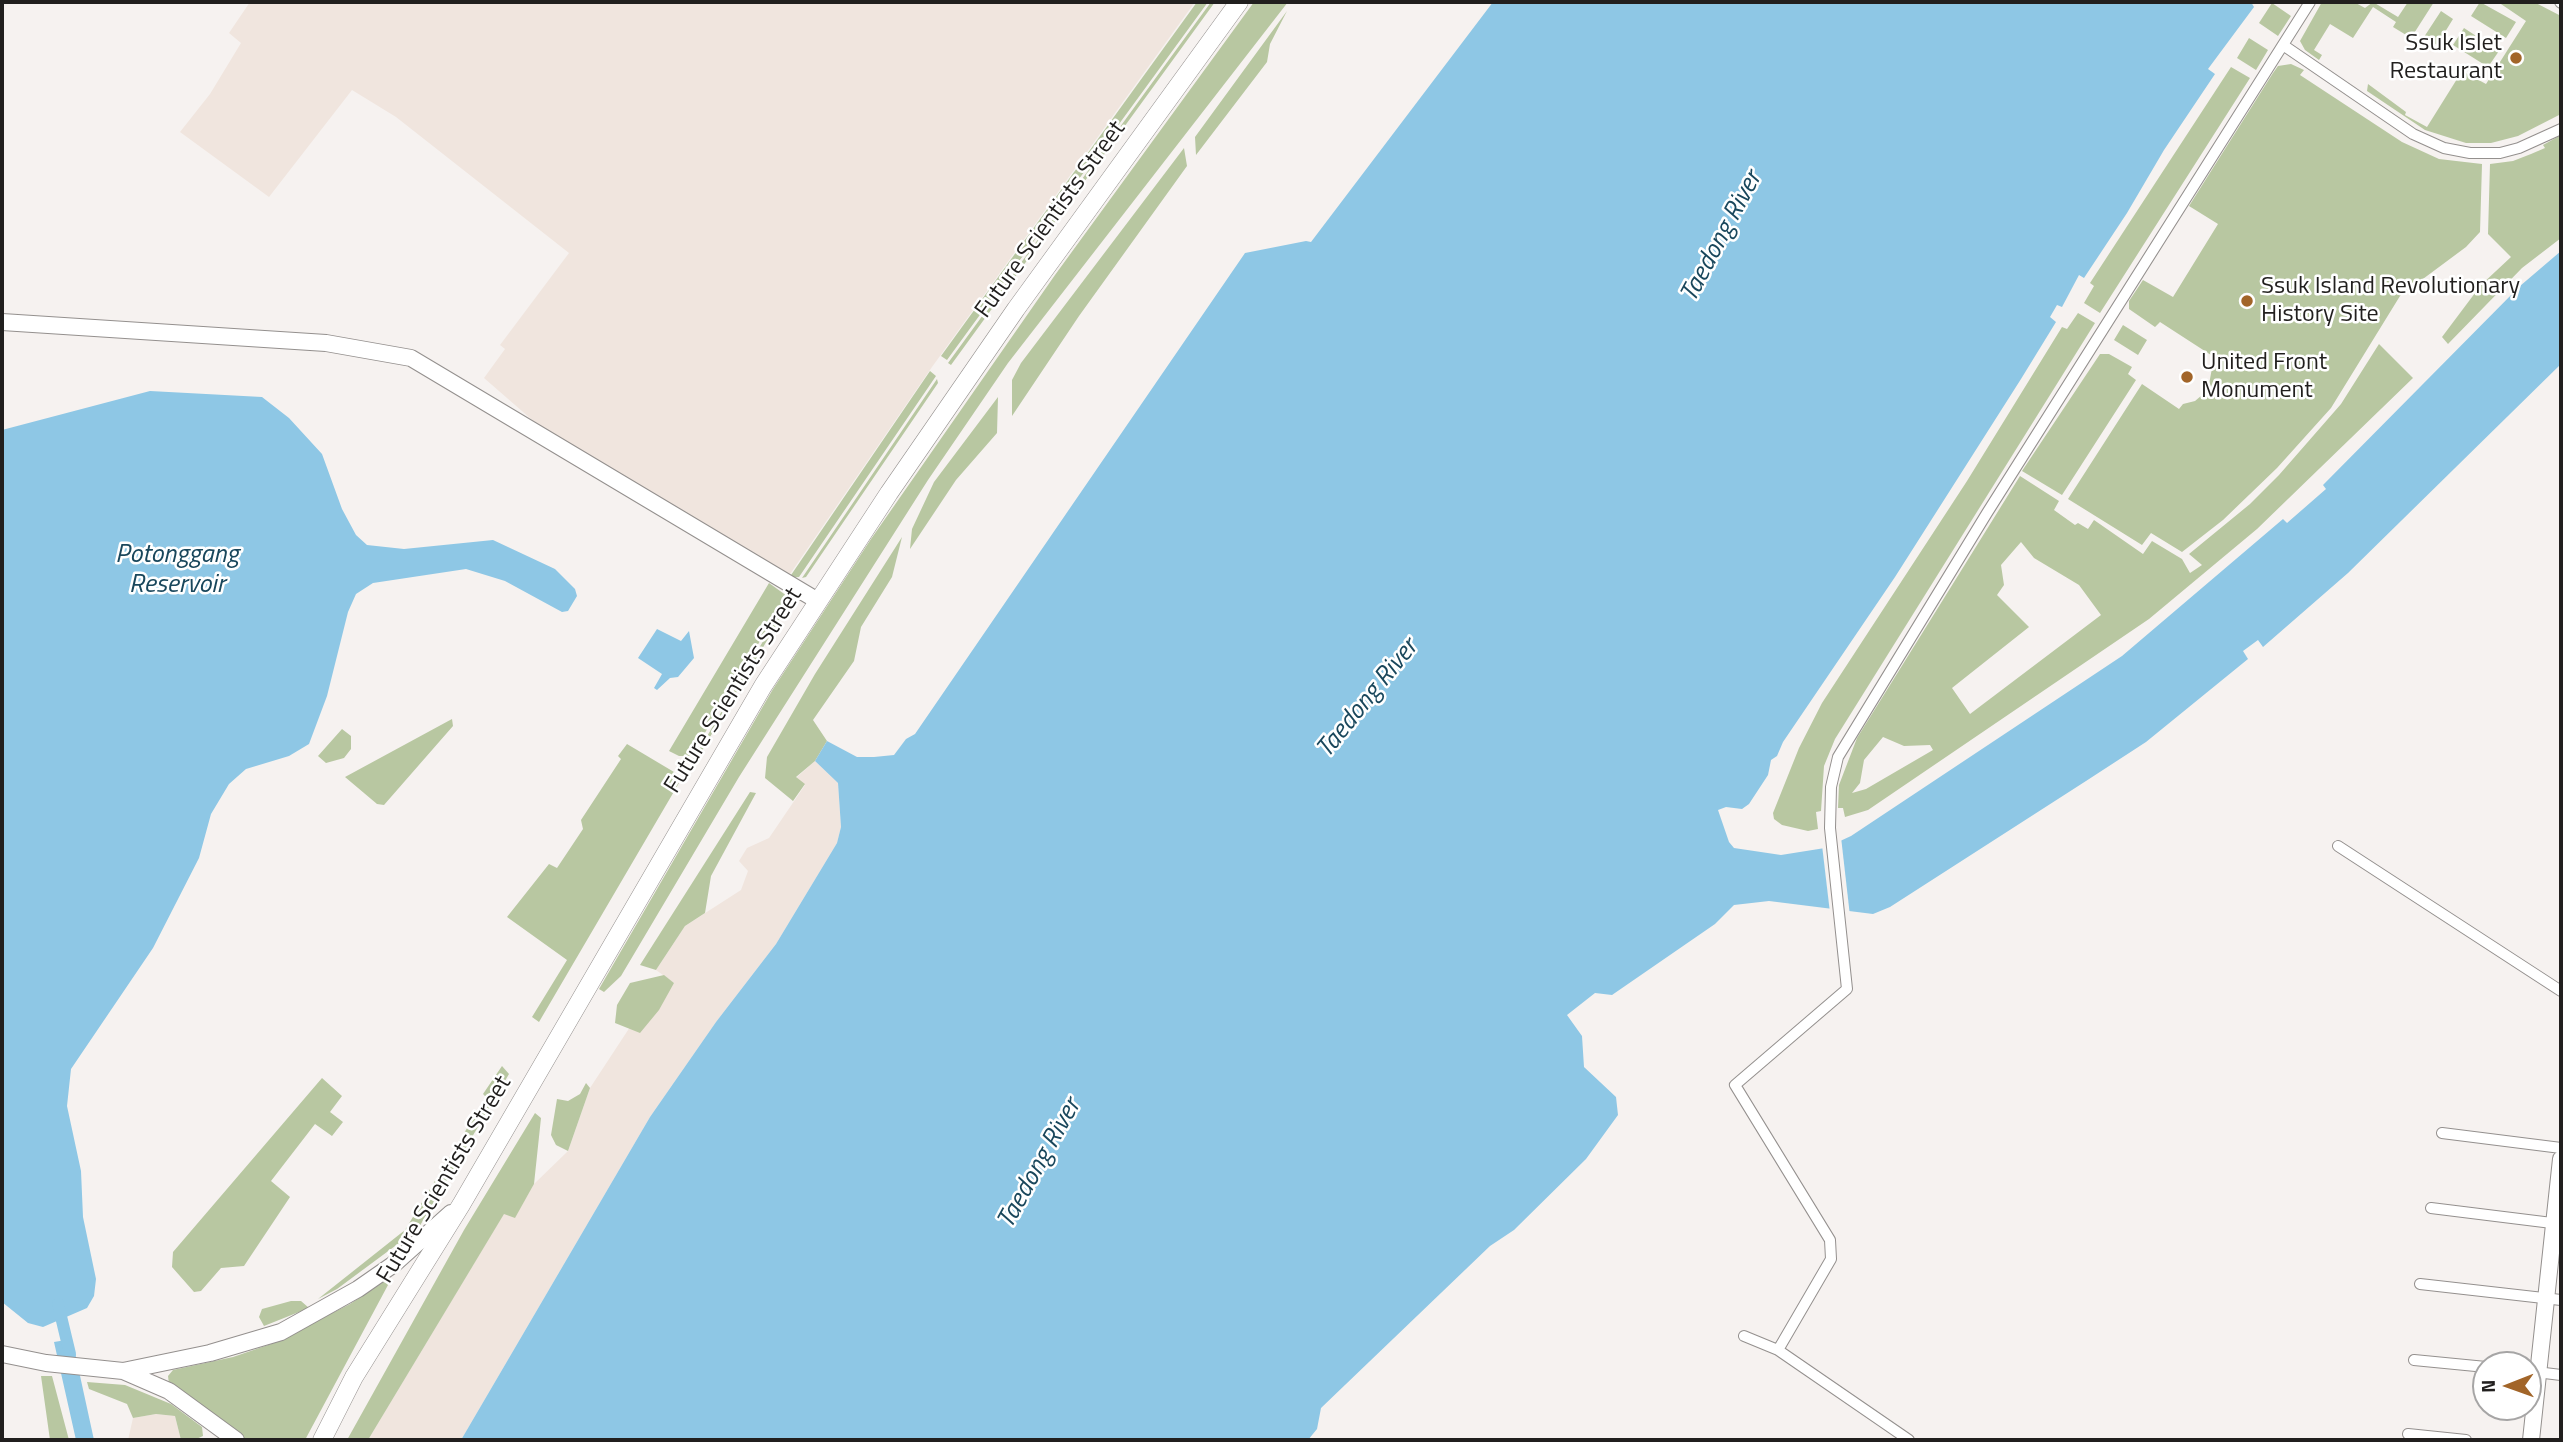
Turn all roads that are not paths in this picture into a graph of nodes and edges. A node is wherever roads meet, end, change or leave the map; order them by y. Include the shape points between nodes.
1 (1239, 2) edge
2 (2310, 2) edge
3 (2283, 46) junction
4 (2561, 129) edge
5 (2, 322) edge
6 (818, 601) junction
7 (2338, 846) dead end
8 (2561, 991) edge
9 (2442, 1133) dead end
10 (2561, 1148) edge
11 (2561, 1159) edge
12 (461, 1205) junction
13 (2431, 1208) dead end
14 (2558, 1224) edge
15 (2420, 1284) dead end
16 (2554, 1299) edge
17 (1744, 1336) dead end
18 (1778, 1350) junction
19 (2539, 1351) edge
20 (2, 1354) edge
21 (2414, 1360) dead end
22 (2472, 1366) edge
23 (123, 1371) junction
24 (2542, 1373) edge
25 (2561, 1375) edge
26 (2532, 1421) edge
27 (2408, 1434) dead end
28 (236, 1440) edge
29 (323, 1440) edge
30 (1909, 1440) edge
31 (2466, 1440) edge
32 (2531, 1440) edge

1 - 6 main road, Future Scientists Street via 1016,309
2 - 3 street
3 - 4 street via 2413,134 2444,148 2500,153
3 - 18 street via 1838,757 1831,787 1830,828 1847,989 1735,1085 1829,1240 1831,1259
5 - 6 street via 326,343 411,358
6 - 12 main road, Future Scientists Street via 691,805
7 - 8 street
9 - 10 street
11 - 14 street
12 - 23 street via 394,1264 281,1332
12 - 29 main road, Future Scientists Street via 354,1377
13 - 14 street
14 - 16 street
15 - 16 street
16 - 19 street
17 - 18 street
18 - 30 street
20 - 23 street
21 - 22 street
23 - 28 street via 169,1391
24 - 25 street
26 - 32 street
27 - 31 street

